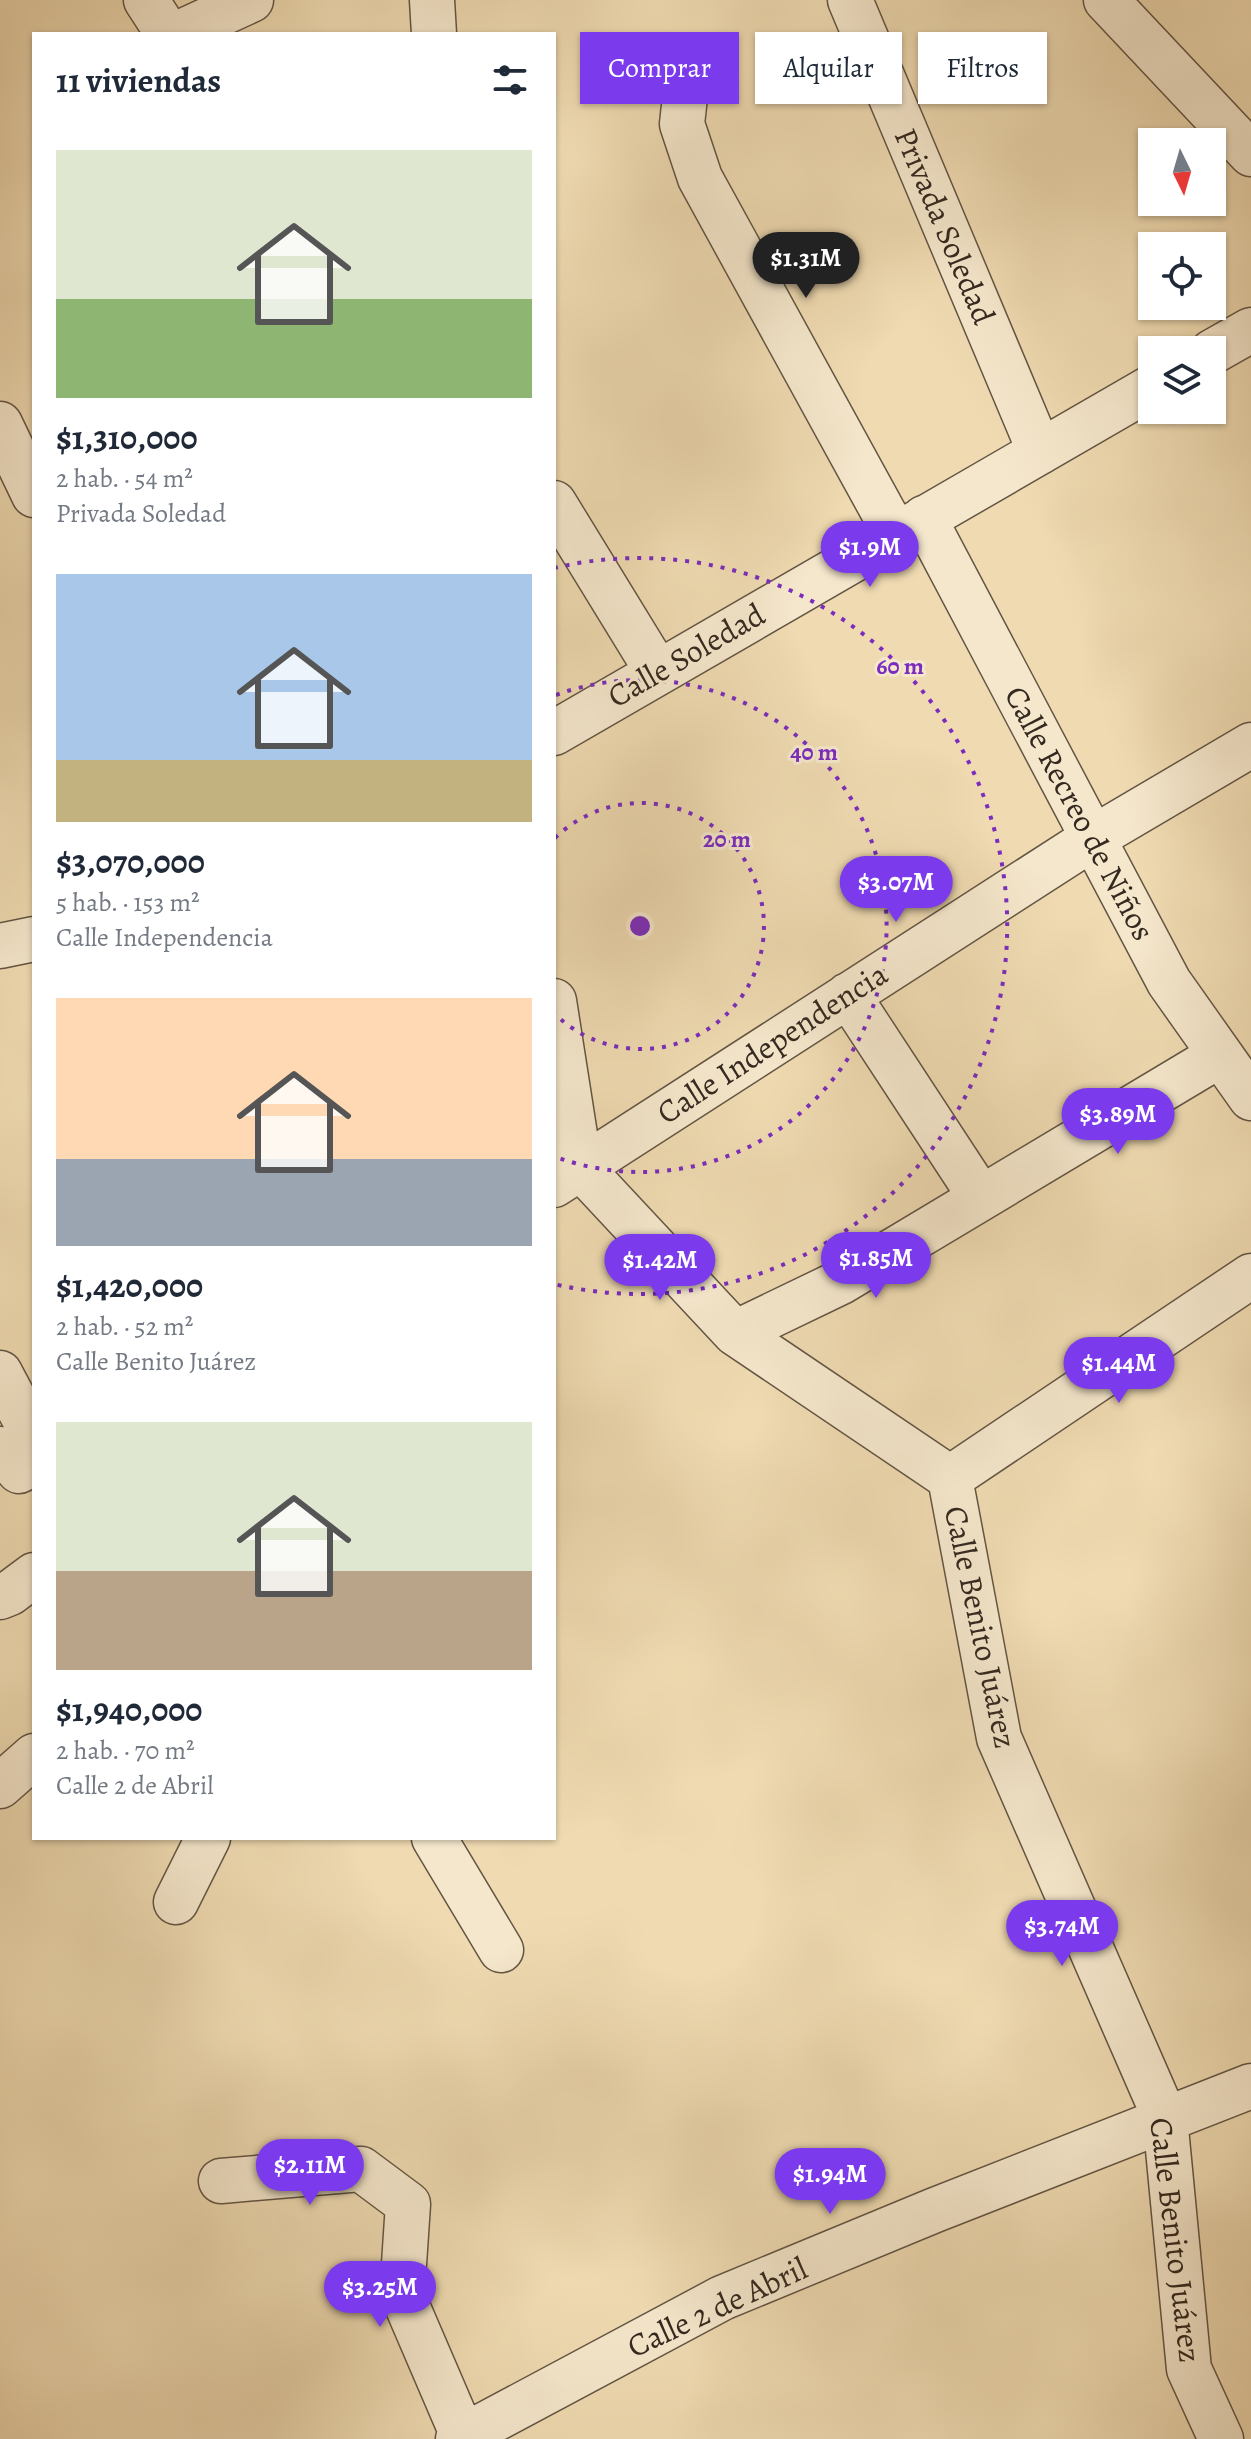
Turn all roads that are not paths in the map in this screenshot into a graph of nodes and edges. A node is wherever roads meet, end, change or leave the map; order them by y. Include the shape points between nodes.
1 (146, 0) edge
2 (251, 0) edge
3 (850, 0) edge
4 (1106, 0) edge
5 (167, 32) edge
6 (181, 32) edge
7 (684, 104) edge
8 (1251, 154) edge
9 (1251, 330) edge
10 (1226, 344) edge
11 (1138, 395) edge
12 (0, 424) edge
13 (1040, 452) junction
14 (32, 491) edge
15 (556, 506) edge
16 (910, 527) junction
17 (657, 671) junction
18 (556, 732) edge
19 (1251, 745) edge
20 (1093, 838) junction
21 (32, 939) edge
22 (0, 946) edge
23 (848, 995) junction
24 (556, 1028) edge
25 (1220, 1055) junction
26 (1251, 1098) edge
27 (567, 1176) edge
28 (981, 1198) junction
29 (1251, 1276) edge
30 (735, 1333) junction
31 (0, 1373) edge
32 (32, 1433) edge
33 (0, 1449) edge
34 (32, 1463) edge
35 (950, 1478) junction
36 (32, 1758) edge
37 (0, 1786) edge
38 (207, 1840) edge
39 (435, 1840) edge
40 (176, 1902) dead end
41 (501, 1950) dead end
42 (1251, 2086) edge
43 (1165, 2118) junction
44 (221, 2181) dead end
45 (463, 2438) edge
46 (1221, 2439) edge

1 - 5 street
2 - 6 street
3 - 13 street, Privada Soledad
4 - 8 street
7 - 16 street, Calle Recreo de Niños via 682,124 700,178
9 - 10 street
11 - 13 street, Calle Soledad
12 - 14 street
13 - 16 street, Calle Soledad
15 - 17 street
16 - 17 street, Calle Soledad
16 - 20 street, Calle Recreo de Niños
17 - 18 street, Calle Soledad
19 - 20 street, Calle Independencia
20 - 23 street, Calle Independencia
20 - 25 street, Calle Recreo de Niños via 1169,982
21 - 22 street
23 - 27 street, Calle Independencia
23 - 28 street
24 - 27 street
25 - 26 street, Calle Recreo de Niños
25 - 28 street
27 - 30 street, Calle Benito Juárez
28 - 30 street via 841,1282
29 - 35 street
30 - 35 street, Calle Benito Juárez
31 - 32 street
33 - 34 street via 19,1471
35 - 43 street, Calle Benito Juárez via 999,1738
36 - 37 street
38 - 40 street
39 - 41 street
42 - 43 street, Calle 2 de Abril
43 - 45 street, Calle 2 de Abril via 722,2298
43 - 46 street, Calle Benito Juárez via 1189,2369
44 - 45 street via 361,2169 408,2204 402,2294

